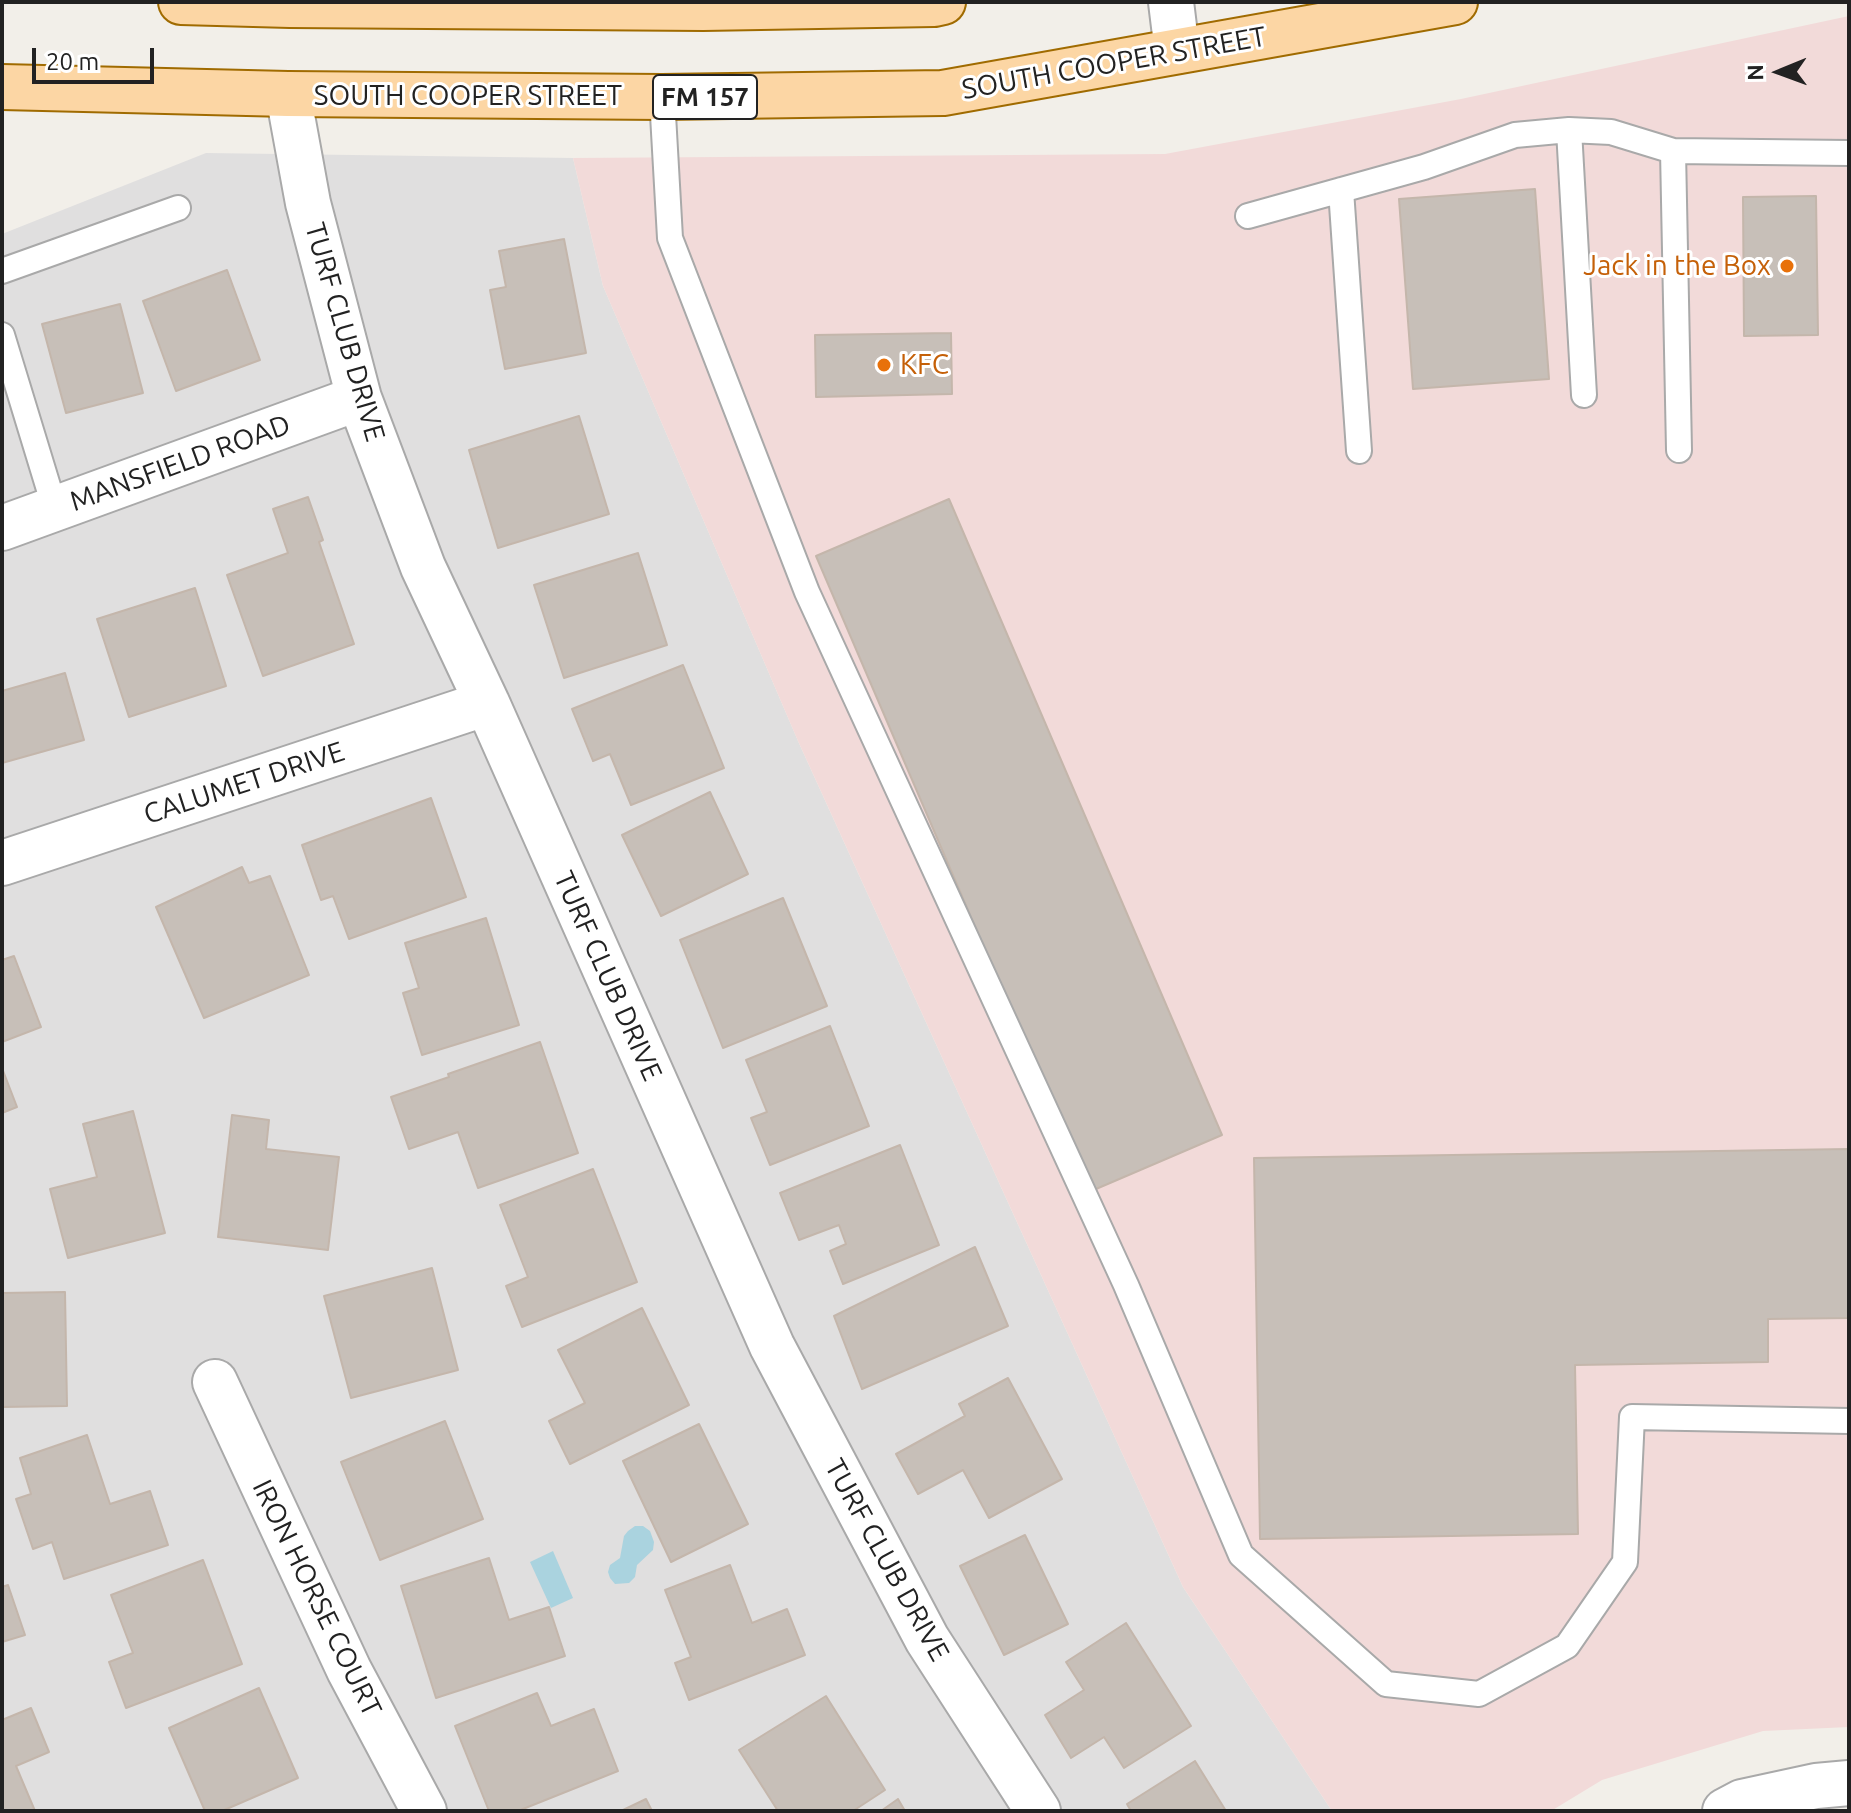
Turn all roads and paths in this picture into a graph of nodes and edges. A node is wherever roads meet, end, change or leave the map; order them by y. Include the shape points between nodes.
1 (181, 2) edge
2 (943, 2) edge
3 (1171, 2) edge
4 (1455, 2) edge
5 (413, 4) edge
6 (574, 5) edge
7 (630, 5) edge
8 (1177, 51) junction
9 (2, 87) edge
10 (288, 94) junction
11 (662, 97) junction
12 (1569, 130) junction
13 (1673, 151) junction
14 (1849, 153) edge
15 (1341, 190) junction
16 (178, 208) dead end
17 (1248, 216) dead end
18 (2, 271) edge
19 (2, 335) edge
20 (1584, 395) dead end
21 (359, 398) junction
22 (1679, 450) dead end
23 (1359, 451) dead end
24 (55, 509) junction
25 (2, 528) edge
26 (487, 703) junction
27 (2, 863) edge
28 (215, 1382) dead end
29 (1849, 1421) edge
30 (1849, 1783) edge
31 (424, 1811) edge
32 (1038, 1811) edge
33 (1725, 1811) edge

1 - 5 main road
2 - 7 main road
3 - 8 street
4 - 8 main road, SOUTH COOPER STREET / FM 157
5 - 6 main road
6 - 7 main road
8 - 11 main road, SOUTH COOPER STREET / FM 157 via 943,93
9 - 10 main road, SOUTH COOPER STREET / FM 157
10 - 11 main road, SOUTH COOPER STREET / FM 157
10 - 21 street, TURF CLUB DRIVE via 308,203
11 - 29 lane via 670,238 807,592 1126,1285 1241,1555 1386,1684 1479,1694 1567,1646 1625,1562 1632,1417
12 - 13 lane via 1611,132
12 - 15 lane via 1515,135
12 - 20 lane
13 - 14 lane
13 - 22 lane
15 - 17 lane
15 - 23 lane
16 - 18 lane
19 - 24 lane
21 - 24 street, MANSFIELD ROAD
21 - 26 street, TURF CLUB DRIVE via 423,567
24 - 25 street, MANSFIELD ROAD
26 - 27 street, CALUMET DRIVE
26 - 32 street, TURF CLUB DRIVE via 772,1346 927,1639
28 - 31 street, IRON HORSE COURT via 349,1670
30 - 33 street via 1742,1802

